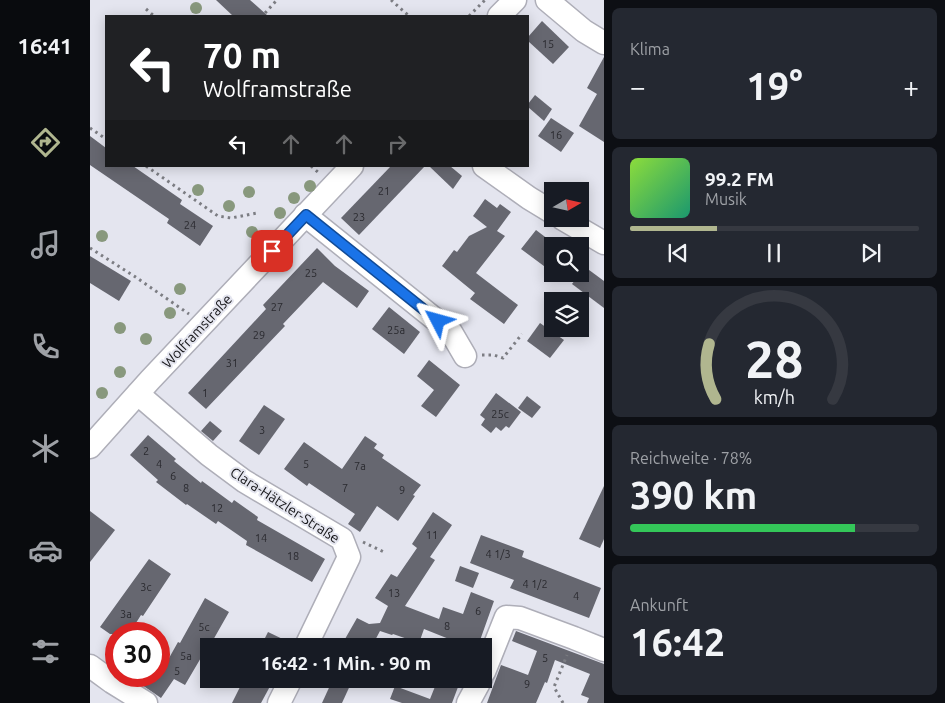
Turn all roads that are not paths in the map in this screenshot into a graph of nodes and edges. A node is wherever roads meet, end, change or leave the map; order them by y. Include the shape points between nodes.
1 (515, 0) edge
2 (547, 0) edge
3 (500, 15) edge
4 (604, 43) edge
5 (351, 167) edge
6 (485, 167) edge
7 (544, 207) edge
8 (306, 215) junction
9 (579, 228) edge
10 (604, 242) edge
11 (465, 356) dead end
12 (138, 394) junction
13 (90, 447) edge
14 (310, 638) edge
15 (604, 650) edge
16 (492, 652) edge
17 (90, 666) edge
18 (286, 688) edge
19 (476, 688) edge
20 (146, 703) edge
21 (279, 703) edge
22 (468, 703) edge

1 - 3 street
2 - 4 street
5 - 8 street, Wolframstraße
6 - 7 street
8 - 11 street via 451,332
8 - 12 street, Wolframstraße
9 - 10 street
12 - 13 street, Wolframstraße
12 - 14 street, Clara-Hätzler-Straße via 244,481 342,539 349,557
15 - 16 street via 520,618 506,617
17 - 20 street
18 - 21 street
19 - 22 street

